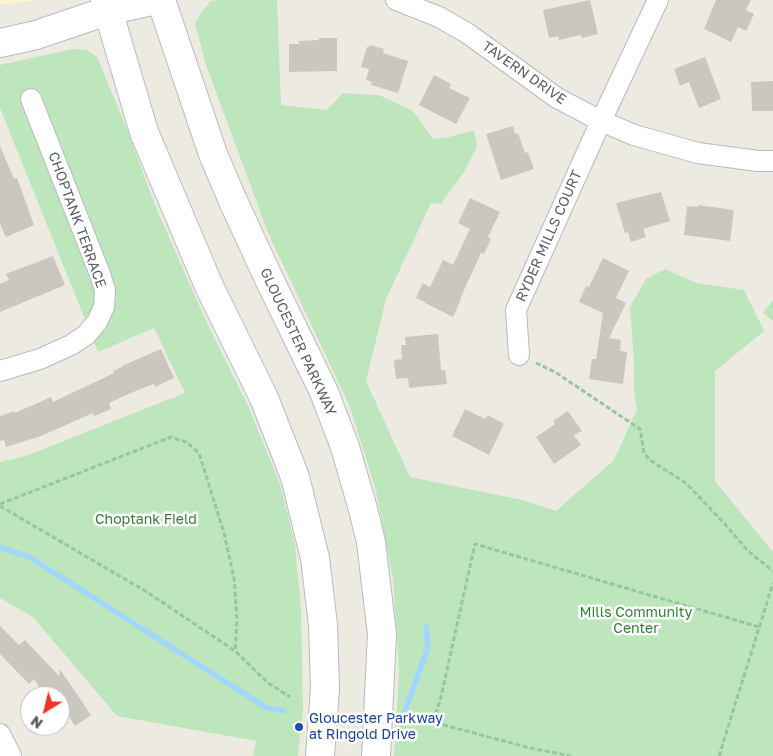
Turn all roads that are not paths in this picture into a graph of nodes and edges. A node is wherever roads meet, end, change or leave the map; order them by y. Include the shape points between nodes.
1 (156, 0) edge
2 (162, 0) edge
3 (396, 0) edge
4 (658, 0) edge
5 (106, 6) edge
6 (0, 43) edge
7 (31, 99) dead end
8 (601, 121) junction
9 (773, 160) edge
10 (519, 355) road end
11 (0, 370) edge
12 (0, 734) edge
13 (11, 756) edge
14 (320, 756) edge
15 (376, 756) edge

1 - 5 main road
2 - 15 main road, GLOUCESTER PARKWAY via 213,154 324,392 345,447 363,509 372,542 382,634
3 - 8 street, TAVERN DRIVE via 439,17 467,33 557,98
4 - 8 street, RYDER MILLS COURT
5 - 6 main road via 36,35
5 - 14 main road via 148,140 209,286 264,398 295,477 315,558 323,625 325,688
7 - 11 street, CHOPTANK TERRACE via 100,274 105,290 104,307 98,322 71,345 32,362
8 - 9 street, TAVERN DRIVE via 634,135 698,154
8 - 10 street, RYDER MILLS COURT via 516,310
12 - 13 street

